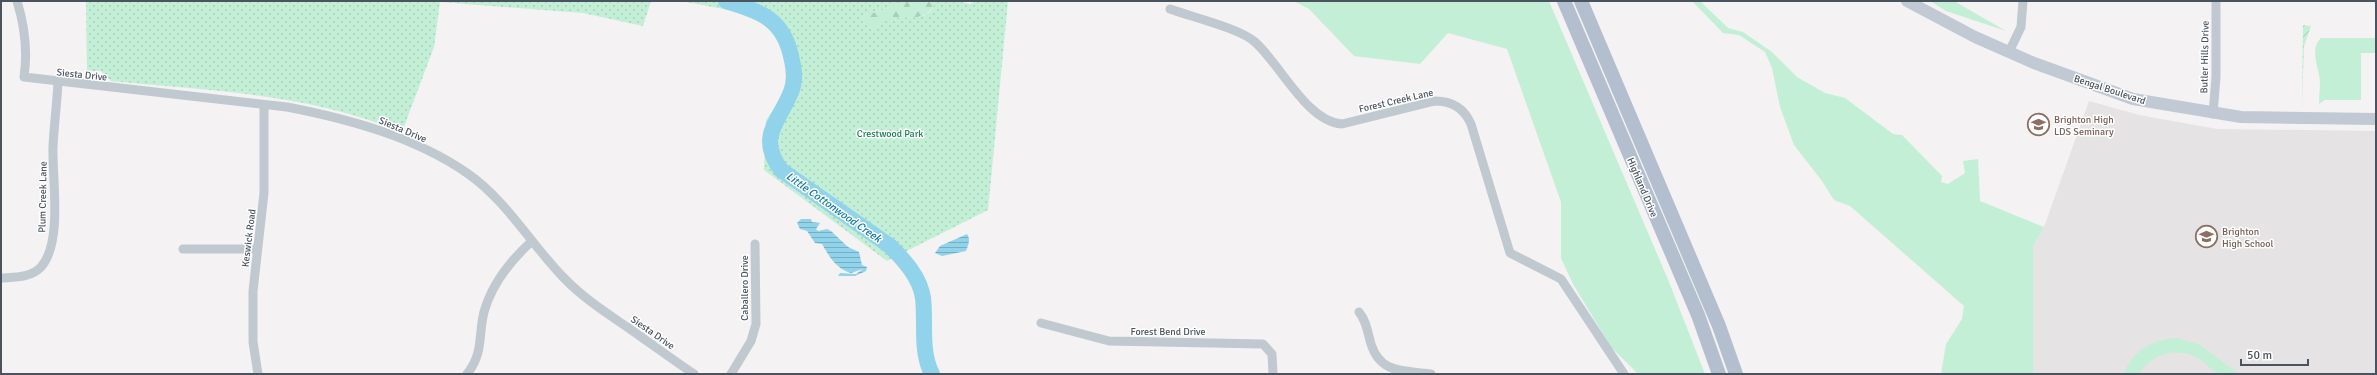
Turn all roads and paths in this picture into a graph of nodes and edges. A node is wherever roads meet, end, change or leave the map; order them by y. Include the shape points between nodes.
1 (17, 1) edge
2 (1564, 1) edge
3 (1581, 1) edge
4 (1907, 1) edge
5 (2023, 1) edge
6 (2216, 1) edge
7 (1170, 9) dead end
8 (2009, 52) junction
9 (58, 82) junction
10 (264, 105) junction
11 (2213, 114) junction
12 (2376, 119) edge
13 (532, 241) junction
14 (755, 244) dead end
15 (183, 249) dead end
16 (256, 249) junction
17 (1, 278) edge
18 (1359, 312) dead end
19 (1041, 323) dead end
20 (258, 374) edge
21 (467, 374) edge
22 (694, 374) edge
23 (731, 374) edge
24 (1273, 374) edge
25 (1431, 374) edge
26 (1624, 374) edge
27 (1720, 374) edge
28 (1736, 374) edge

1 - 9 street, Siesta Drive via 24,22 27,44 24,77
2 - 27 main road, Highland Drive via 1704,329
3 - 28 main road, Highland Drive via 1717,320
4 - 8 main road, Bengal Boulevard via 1974,37
5 - 8 street via 2021,27
6 - 11 street, Butler Hills Drive via 2216,77
7 - 26 street, Forest Creek Lane via 1254,41 1301,97 1318,114 1335,124 1435,101 1449,102 1462,110 1471,124 1510,254 1561,280
8 - 11 main road, Bengal Boulevard via 2133,99
9 - 10 street, Siesta Drive
9 - 17 street, Plum Creek Lane via 53,145 52,243 47,259 32,274
10 - 13 street, Siesta Drive via 294,108 349,121 397,138 446,160 487,189
10 - 16 street, Keswick Road via 264,193
11 - 12 main road, Bengal Boulevard via 2272,118
13 - 21 street via 500,274 489,296 480,348
13 - 22 street, Siesta Drive via 564,278 587,299
14 - 23 street, Caballero Drive via 756,324 751,340
15 - 16 street
16 - 20 street, Keswick Road via 253,342
18 - 25 street via 1366,320 1375,353 1384,363 1395,370
19 - 24 street, Forest Bend Drive via 1109,341 1263,344 1272,354

